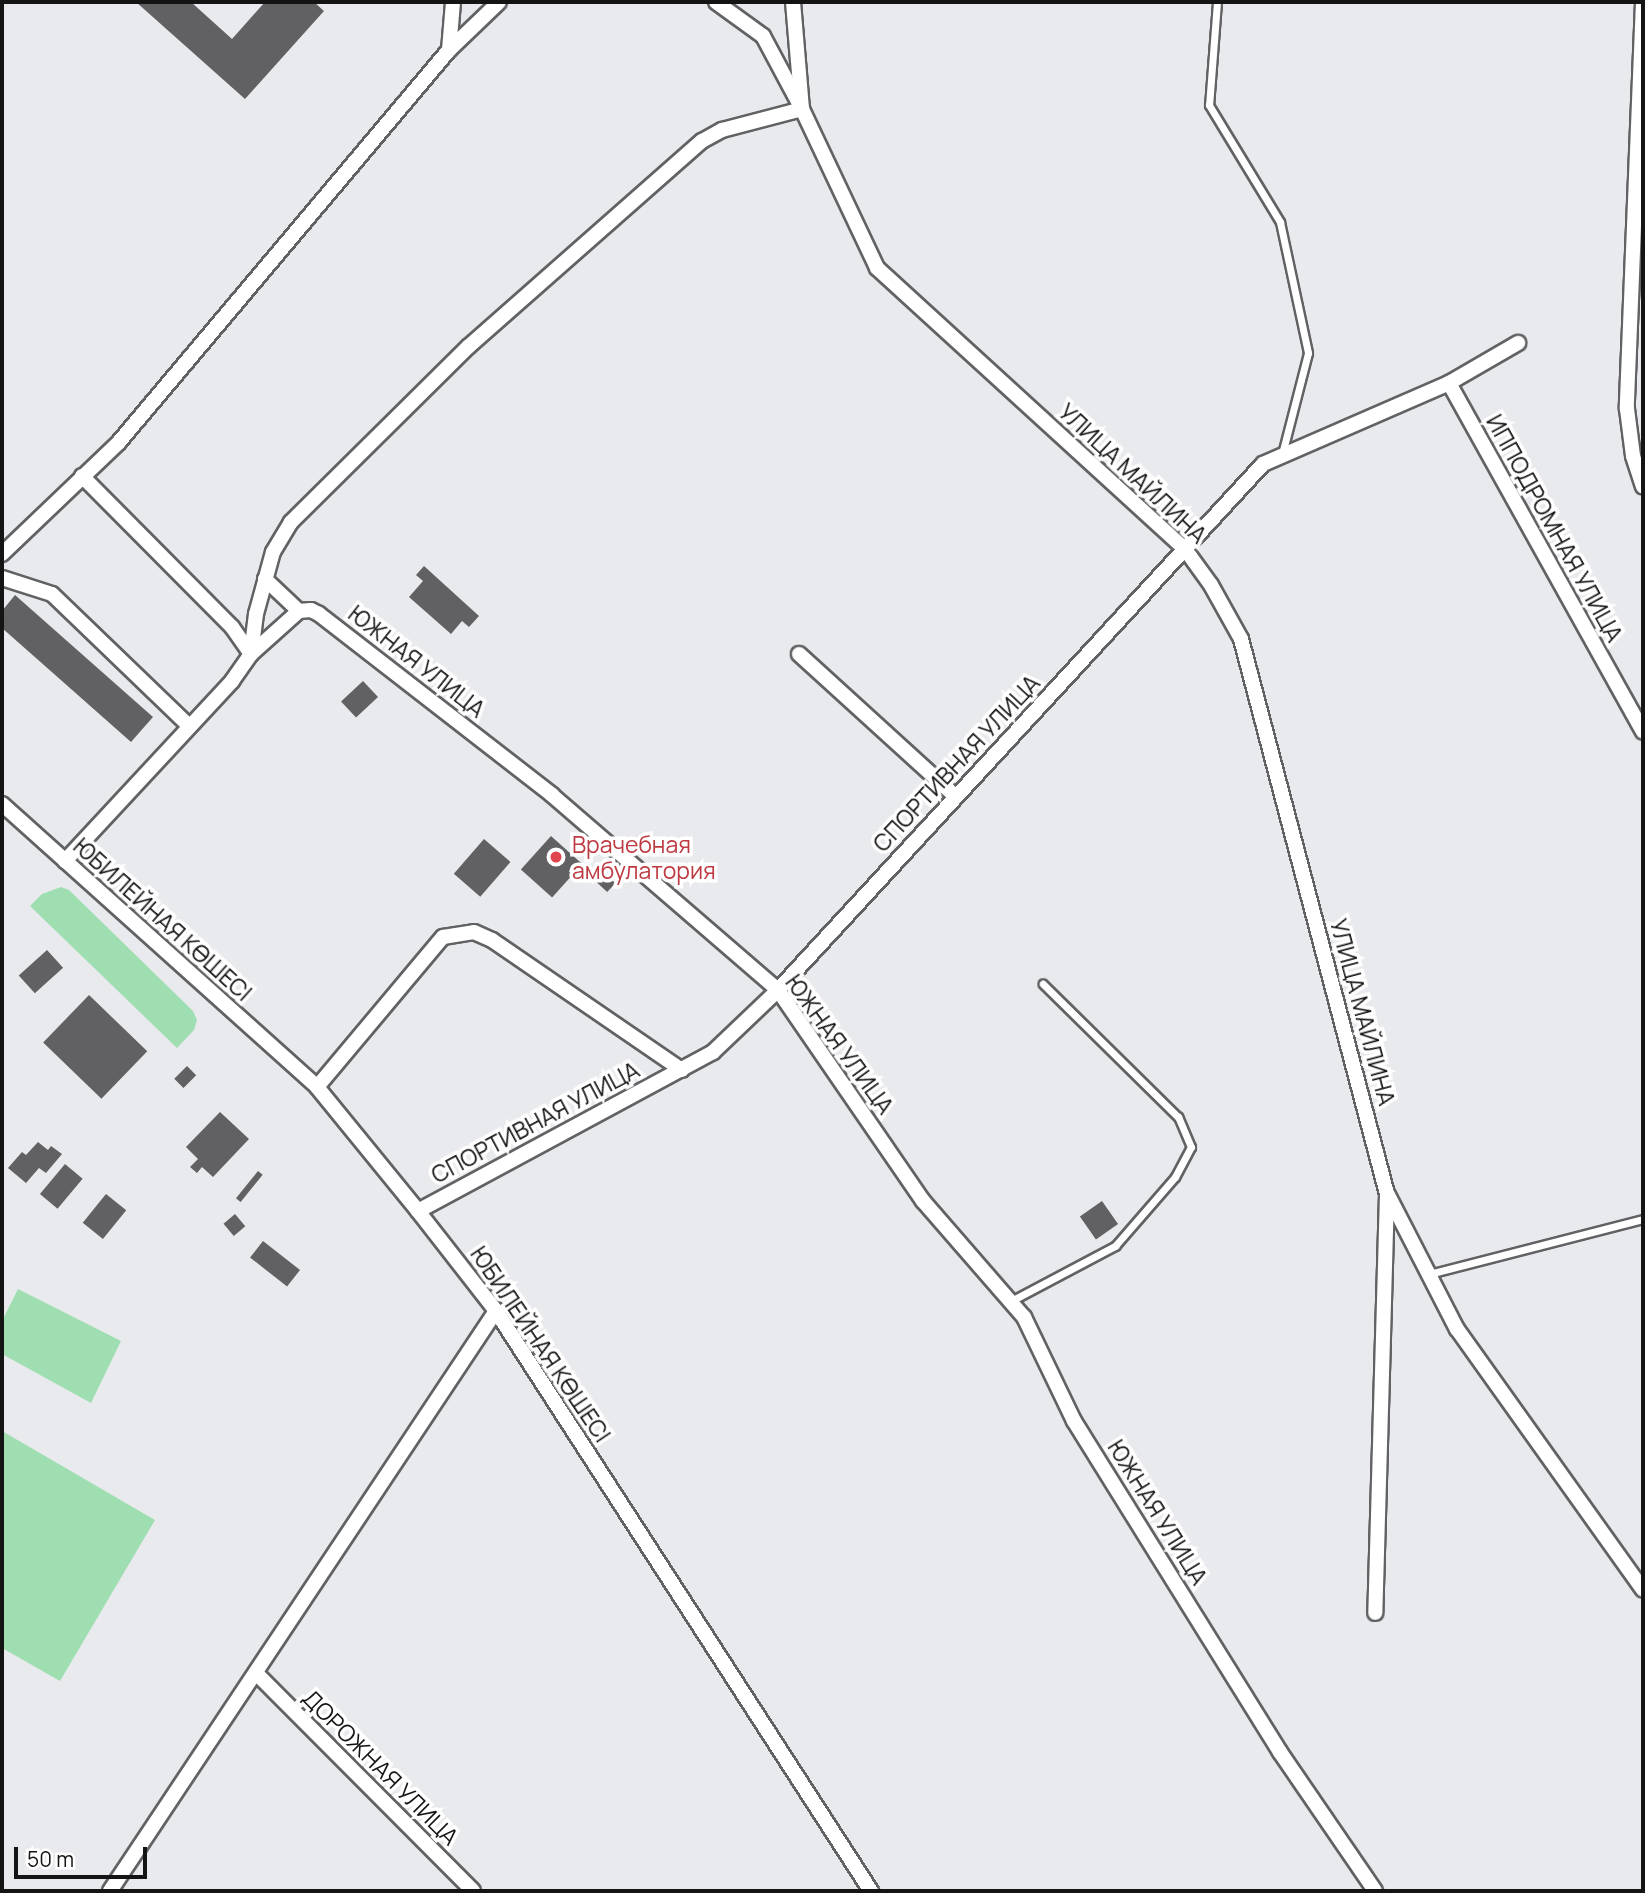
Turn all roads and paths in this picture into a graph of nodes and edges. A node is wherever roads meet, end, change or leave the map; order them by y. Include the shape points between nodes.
1 (453, 2) edge
2 (499, 2) edge
3 (716, 2) edge
4 (793, 2) edge
5 (1217, 2) edge
6 (1643, 2) edge
7 (449, 50) junction
8 (802, 108) junction
9 (1518, 343) dead end
10 (1448, 383) junction
11 (1282, 455) junction
12 (1638, 456) edge
13 (82, 477) junction
14 (1643, 486) edge
15 (1185, 549) junction
16 (2, 554) edge
17 (2, 578) edge
18 (265, 579) junction
19 (299, 611) junction
20 (251, 653) junction
21 (799, 654) dead end
22 (189, 726) junction
23 (1643, 732) edge
24 (956, 797) junction
25 (2, 804) edge
26 (65, 861) junction
27 (1043, 984) dead end
28 (778, 990) junction
29 (682, 1070) junction
30 (317, 1087) junction
31 (1387, 1194) junction
32 (418, 1211) junction
33 (1643, 1219) edge
34 (1429, 1274) junction
35 (1010, 1301) junction
36 (496, 1311) junction
37 (1643, 1590) edge
38 (1376, 1613) dead end
39 (257, 1674) junction
40 (110, 1891) edge
41 (472, 1891) edge
42 (871, 1891) edge
43 (1375, 1891) edge

1 - 7 street
2 - 7 street
3 - 8 street, УЛИЦА МАЙЛИНА via 763,36
4 - 8 street
5 - 11 lane via 1209,105 1280,222 1308,353
6 - 12 street via 1627,409
7 - 13 street via 119,442
8 - 15 street, УЛИЦА МАЙЛИНА via 877,268
8 - 18 street via 722,130 702,141 467,347 291,522 273,552
9 - 10 street, СПОРТИВНАЯ УЛИЦА
10 - 11 street, СПОРТИВНАЯ УЛИЦА
10 - 23 street, ИППОДРОМНАЯ УЛИЦА
11 - 15 street, СПОРТИВНАЯ УЛИЦА via 1263,464
12 - 14 street
13 - 16 street
13 - 20 street via 232,628
15 - 24 street, СПОРТИВНАЯ УЛИЦА
15 - 31 street, УЛИЦА МАЙЛИНА via 1212,584 1241,639
17 - 22 street via 52,594
18 - 19 street
18 - 20 street
19 - 20 street
19 - 28 street, ЮЖНАЯ УЛИЦА via 320,614 552,794
20 - 22 street via 232,681
21 - 24 street
22 - 26 street
24 - 28 street, СПОРТИВНАЯ УЛИЦА
25 - 26 street, ЮБИЛЕЙНАЯ КӨШЕСІ
26 - 30 street, ЮБИЛЕЙНАЯ КӨШЕСІ
27 - 35 lane via 1178,1117 1191,1147 1175,1177 1115,1246
28 - 29 street, СПОРТИВНАЯ УЛИЦА via 713,1052
28 - 35 street, ЮЖНАЯ УЛИЦА via 923,1201
29 - 30 street via 474,932 443,937
29 - 32 street, СПОРТИВНАЯ УЛИЦА
30 - 32 street, ЮБИЛЕЙНАЯ КӨШЕСІ
31 - 34 street, УЛИЦА МАЙЛИНА
31 - 38 street, УЛИЦА МАЙЛИНА
32 - 36 street, ЮБИЛЕЙНАЯ КӨШЕСІ
33 - 34 lane
34 - 37 street, УЛИЦА МАЙЛИНА via 1457,1329
35 - 43 street, ЮЖНАЯ УЛИЦА via 1024,1317 1074,1421 1280,1752
36 - 39 street
36 - 42 street, ЮБИЛЕЙНАЯ КӨШЕСІ
39 - 40 street
39 - 41 street, ДОРОЖНАЯ УЛИЦА

